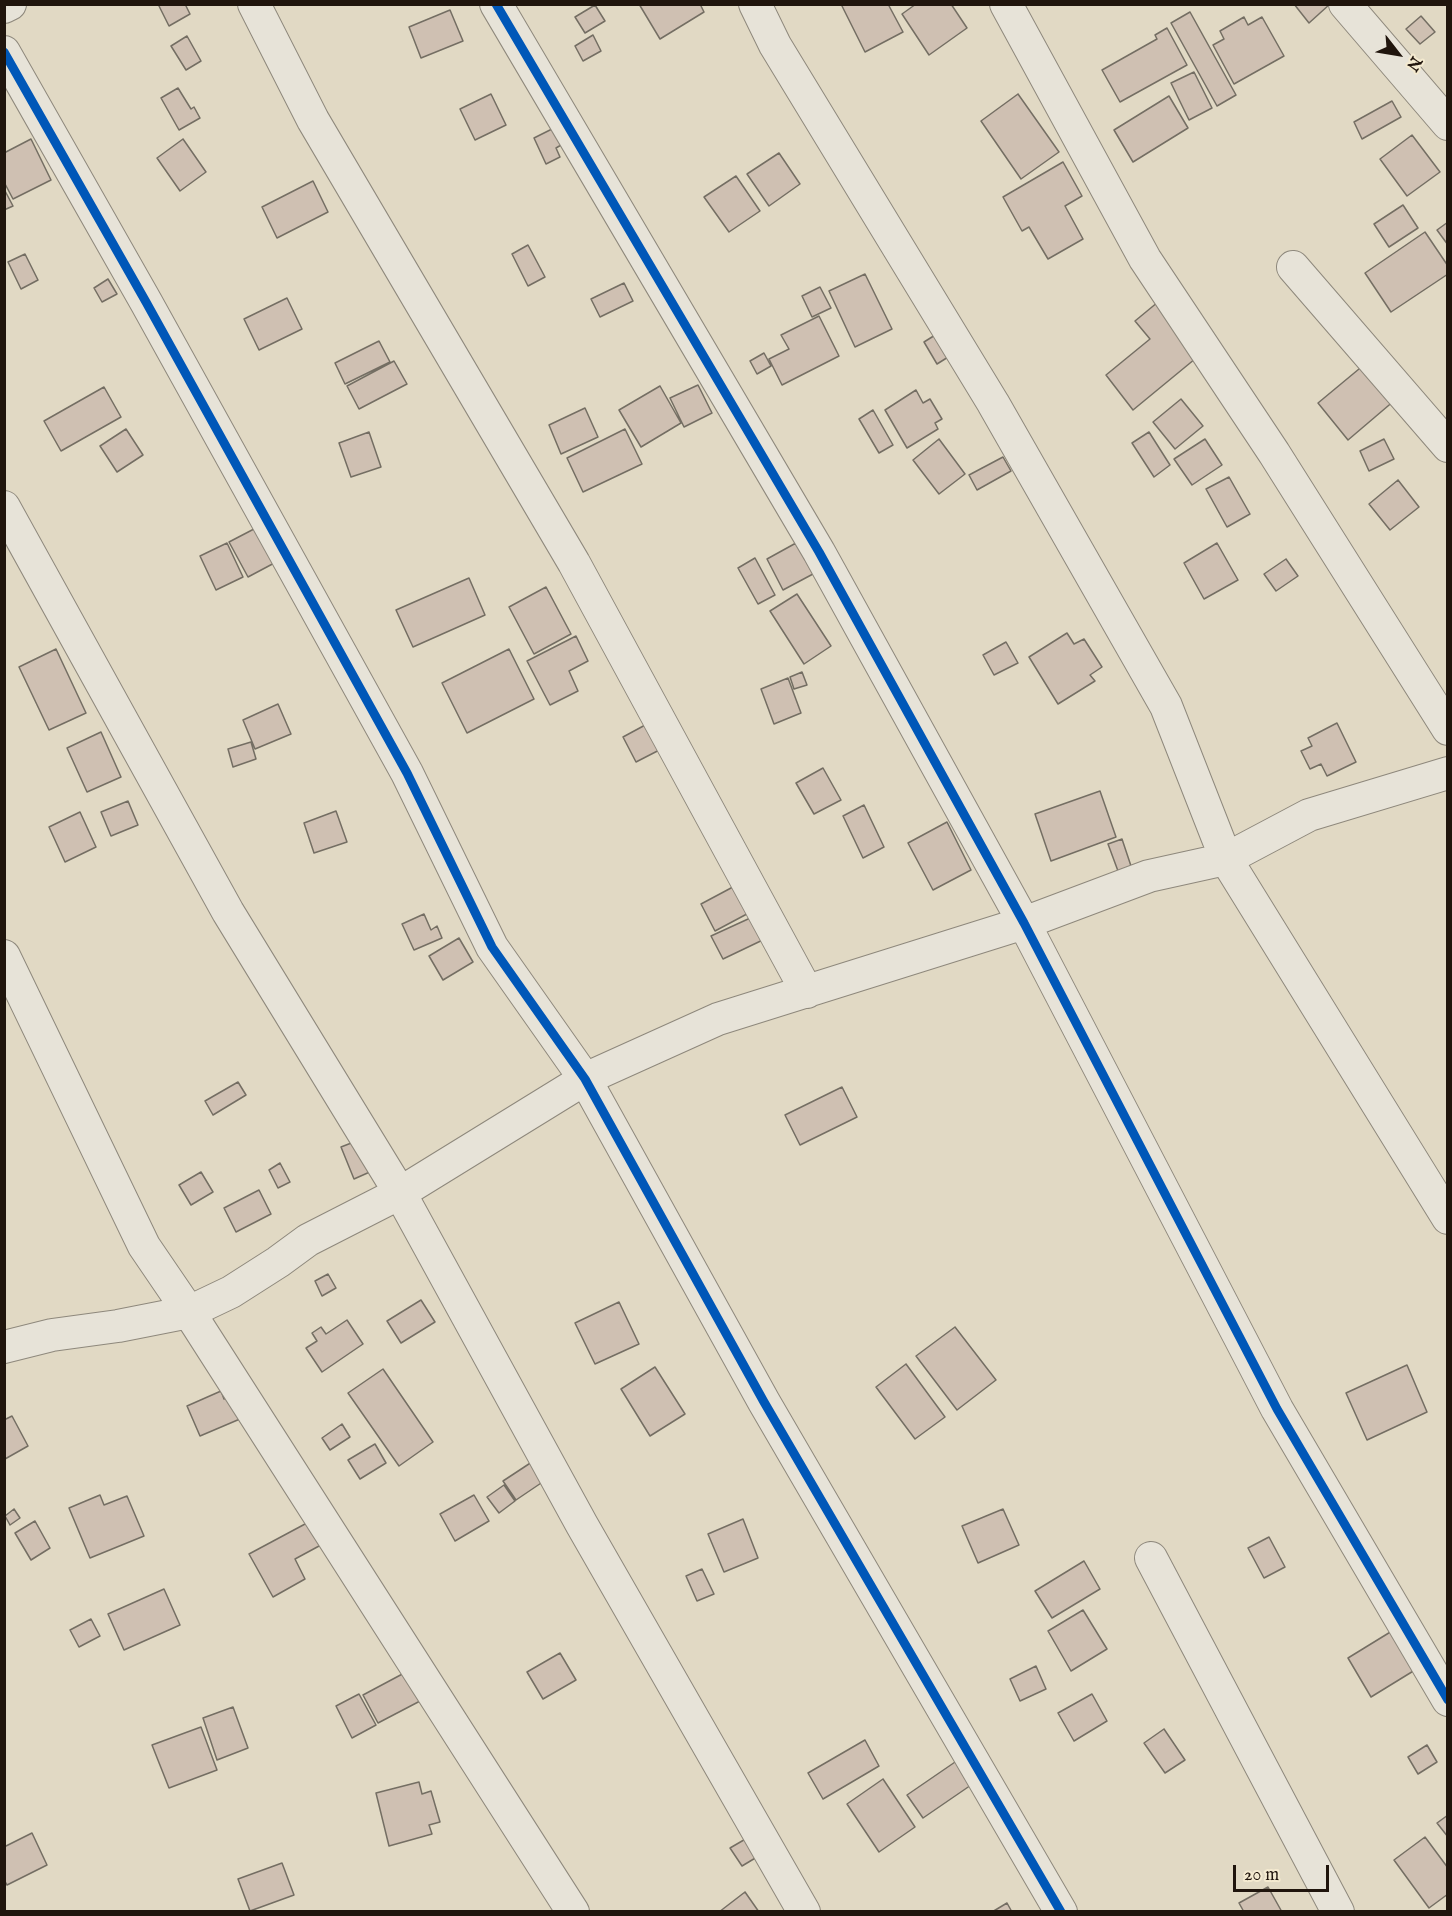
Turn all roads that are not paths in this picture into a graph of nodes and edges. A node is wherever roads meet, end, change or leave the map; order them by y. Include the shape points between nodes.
1 (10, 4) edge
2 (254, 4) edge
3 (496, 4) edge
4 (755, 4) edge
5 (1006, 4) edge
6 (1345, 4) edge
7 (4, 7) edge
8 (4, 52) edge
9 (1448, 124) edge
10 (1293, 267) dead end
11 (1448, 446) edge
12 (4, 507) edge
13 (1448, 729) edge
14 (1448, 773) edge
15 (1226, 859) junction
16 (1024, 923) junction
17 (4, 956) edge
18 (807, 992) junction
19 (585, 1079) junction
20 (400, 1193) junction
21 (1448, 1218) edge
22 (189, 1312) junction
23 (4, 1347) edge
24 (1151, 1558) dead end
25 (1448, 1700) edge
26 (573, 1911) edge
27 (804, 1911) edge
28 (1061, 1911) edge
29 (1338, 1911) edge

1 - 7 street
2 - 18 street via 313,120 573,564
3 - 16 street via 819,552
4 - 15 street via 775,45 993,403 1166,706
5 - 13 street via 1145,259 1280,462
6 - 9 street
8 - 19 street via 407,773 492,947
10 - 11 street
12 - 20 street via 228,912
14 - 15 street via 1309,815
15 - 16 street via 1149,876
15 - 21 street
16 - 18 street
16 - 25 street via 1277,1409
17 - 22 street via 144,1246
18 - 19 street via 718,1019
19 - 20 street
19 - 28 street via 765,1402
20 - 22 street via 308,1240 231,1292
20 - 27 street via 582,1525
22 - 23 street
22 - 26 street
24 - 29 street

